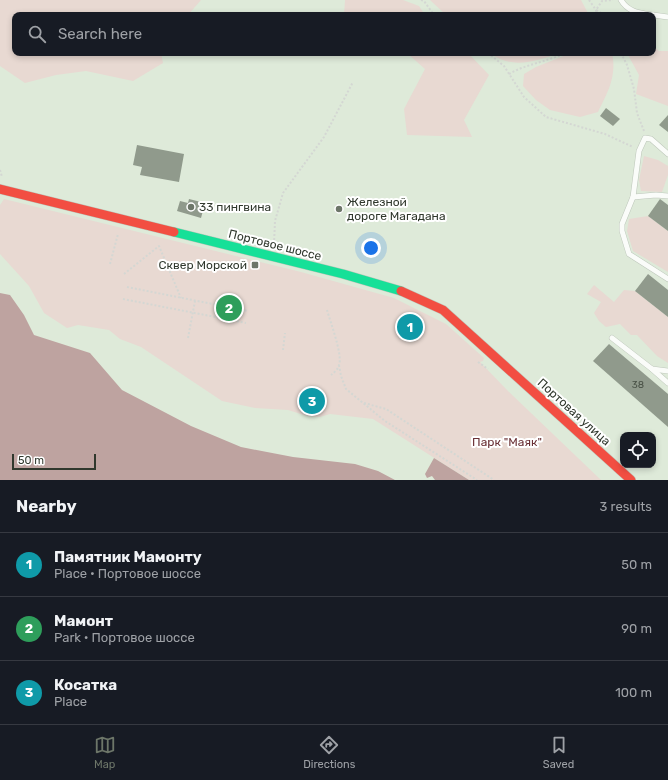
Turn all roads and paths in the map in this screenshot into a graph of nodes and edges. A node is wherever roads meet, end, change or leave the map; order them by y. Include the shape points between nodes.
1 (421, 0) edge
2 (589, 0) edge
3 (616, 0) edge
4 (621, 0) edge
5 (596, 10) junction
6 (432, 12) edge
7 (600, 12) edge
8 (634, 12) edge
9 (656, 15) edge
10 (668, 16) edge
11 (492, 56) edge
12 (557, 56) edge
13 (622, 56) edge
14 (508, 74) junction
15 (353, 82) dead end
16 (645, 138) junction
17 (639, 151) junction
18 (668, 154) edge
19 (0, 189) edge
20 (668, 196) edge
21 (633, 197) junction
22 (118, 234) dead end
23 (274, 257) junction
24 (110, 264) dead end
25 (124, 274) dead end
26 (668, 279) edge
27 (127, 287) dead end
28 (181, 298) junction
29 (123, 299) dead end
30 (195, 301) junction
31 (327, 310) dead end
32 (248, 311) dead end
33 (193, 313) junction
34 (415, 313) dead end
35 (414, 316) dead end
36 (246, 323) dead end
37 (286, 333) dead end
38 (188, 338) dead end
39 (612, 338) dead end
40 (282, 350) dead end
41 (339, 365) junction
42 (652, 369) junction
43 (668, 371) edge
44 (331, 375) dead end
45 (518, 378) joint
46 (668, 383) edge
47 (363, 403) junction
48 (477, 480) edge
49 (494, 480) edge
50 (631, 480) edge

1 - 6 path
2 - 5 path
3 - 5 path via 602,1
4 - 8 lane
5 - 7 path
9 - 10 lane
11 - 14 path via 504,66
12 - 14 path via 520,67
13 - 16 path via 634,89 637,113 644,126
14 - 17 path via 524,97 546,117 605,134
15 - 23 path via 324,137 283,193 275,221
16 - 17 lane
16 - 18 lane via 651,139
17 - 21 lane
19 - 23 street, Портовое шоссе
20 - 21 lane
21 - 26 lane via 622,224 629,254
22 - 24 path
23 - 45 street, Портовое шоссе via 398,290 444,310
25 - 28 path via 159,246
27 - 28 path
28 - 30 path
29 - 33 path
30 - 32 path
30 - 33 path
31 - 41 path via 335,333
33 - 36 path
33 - 38 path
34 - 35 path
37 - 40 path
39 - 42 lane
41 - 44 path
41 - 47 path via 346,389
42 - 43 lane
42 - 46 lane
45 - 50 street, Портовая улица
47 - 48 path via 385,421
47 - 49 path via 386,409

